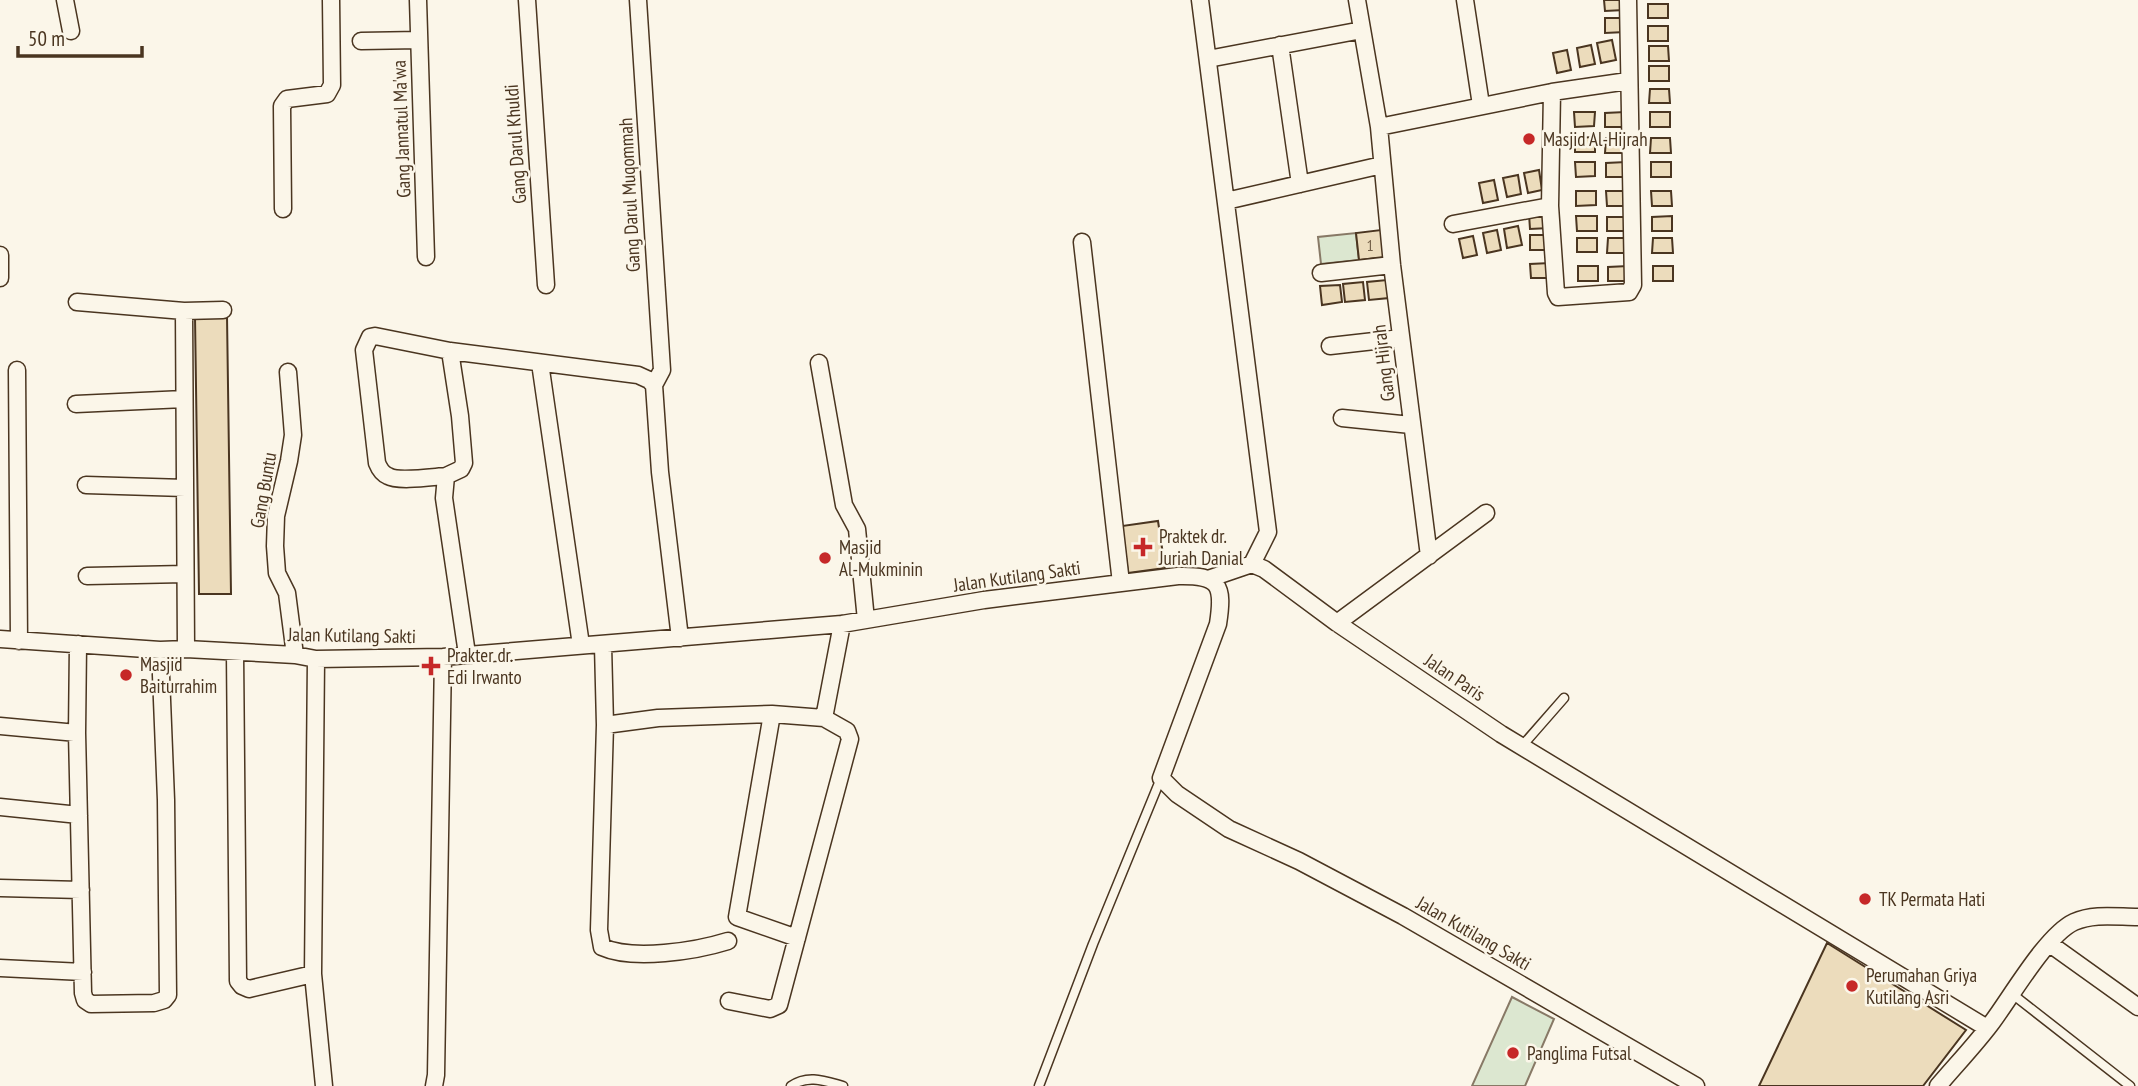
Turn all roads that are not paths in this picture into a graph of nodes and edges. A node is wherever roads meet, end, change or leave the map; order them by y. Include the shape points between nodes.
1 (65, 0) edge
2 (331, 0) edge
3 (418, 0) edge
4 (527, 0) edge
5 (638, 0) edge
6 (1200, 0) edge
7 (1357, 0) edge
8 (1465, 0) edge
9 (1628, 0) edge
10 (1362, 30) junction
11 (71, 31) dead end
12 (419, 40) junction
13 (361, 41) dead end
14 (1280, 45) junction
15 (1208, 59) junction
16 (1628, 81) junction
17 (1552, 92) junction
18 (1481, 105) junction
19 (1380, 127) junction
20 (1382, 165) junction
21 (1300, 184) junction
22 (1226, 201) junction
23 (1550, 206) junction
24 (283, 209) dead end
25 (1453, 224) dead end
26 (1082, 242) dead end
27 (0, 255) edge
28 (426, 257) dead end
29 (1392, 265) junction
30 (1321, 273) dead end
31 (0, 278) edge
32 (546, 285) dead end
33 (77, 302) dead end
34 (223, 310) dead end
35 (184, 311) junction
36 (1401, 338) junction
37 (1330, 345) dead end
38 (450, 351) junction
39 (540, 363) junction
40 (819, 363) dead end
41 (17, 370) dead end
42 (288, 372) dead end
43 (654, 385) junction
44 (184, 399) junction
45 (76, 404) dead end
46 (1342, 418) dead end
47 (1411, 425) junction
48 (446, 476) junction
49 (86, 485) dead end
50 (185, 488) junction
51 (1486, 513) dead end
52 (1429, 556) junction
53 (1252, 564) junction
54 (186, 574) junction
55 (87, 576) dead end
56 (1211, 578) junction
57 (1121, 583) junction
58 (866, 620) junction
59 (1337, 623) junction
60 (842, 625) junction
61 (680, 638) junction
62 (0, 639) edge
63 (19, 642) junction
64 (78, 644) junction
65 (580, 645) junction
66 (603, 645) junction
67 (186, 649) junction
68 (160, 650) junction
69 (235, 653) junction
70 (467, 654) junction
71 (295, 655) junction
72 (443, 657) junction
73 (316, 659) junction
74 (1564, 698) dead end
75 (772, 714) junction
76 (824, 718) junction
77 (605, 725) junction
78 (0, 726) edge
79 (77, 733) junction
80 (1522, 746) junction
81 (1161, 778) junction
82 (0, 807) edge
83 (79, 815) junction
84 (0, 888) edge
85 (80, 890) junction
86 (2138, 917) edge
87 (797, 938) junction
88 (728, 941) dead end
89 (2050, 944) junction
90 (0, 968) edge
91 (83, 972) junction
92 (313, 974) junction
93 (2011, 993) junction
94 (729, 1001) dead end
95 (2138, 1007) edge
96 (1987, 1028) junction
97 (324, 1086) edge
98 (434, 1086) edge
99 (791, 1086) edge
100 (843, 1086) edge
101 (1039, 1086) edge
102 (1696, 1086) edge
103 (1938, 1086) edge
104 (2130, 1086) edge

1 - 11 street
2 - 24 street via 332,85 327,94 287,99 282,106
3 - 12 street, Gang Jannatul Ma'wa
4 - 32 street, Gang Darul Khuldi
5 - 43 street, Gang Darul Muqommah via 662,370
6 - 15 street
7 - 10 street, Gang Hijrah
8 - 18 street
9 - 16 street
10 - 14 street
10 - 19 street, Gang Hijrah
12 - 13 street
12 - 28 street, Gang Jannatul Ma'wa
14 - 15 street
14 - 21 street
15 - 22 street
16 - 17 street
16 - 23 street via 1631,290 1557,296
17 - 18 street
17 - 23 street
18 - 19 street
19 - 20 street, Gang Hijrah
20 - 21 street
20 - 29 street, Gang Hijrah
21 - 22 street
22 - 53 street via 1268,532
23 - 25 street
26 - 57 street
27 - 31 street
29 - 30 street
29 - 36 street, Gang Hijrah
33 - 35 street
34 - 35 street
35 - 44 street
36 - 37 street
36 - 47 street, Gang Hijrah
38 - 39 street
38 - 48 street via 464,463
38 - 48 street via 375,336 364,350 380,470 395,478
39 - 43 street via 638,375
39 - 65 street
40 - 58 street via 844,505 857,529
41 - 63 street
42 - 71 street, Gang Buntu via 293,435 276,516 275,546
43 - 61 street, Gang Darul Muqommah
44 - 45 street
44 - 50 street
46 - 47 street
47 - 52 street, Gang Hijrah
48 - 70 street via 444,498
49 - 50 street
50 - 54 street
51 - 52 street
52 - 59 street
53 - 56 street
53 - 59 street, Jalan Paris
54 - 55 street
54 - 67 street
56 - 57 street, Jalan Kutilang Sakti via 1178,576
56 - 81 street via 1222,600 1218,624
57 - 58 street, Jalan Kutilang Sakti
58 - 60 street, Jalan Kutilang Sakti
59 - 80 street, Jalan Paris
60 - 61 street, Jalan Kutilang Sakti
60 - 76 street
61 - 66 street, Jalan Kutilang Sakti
62 - 63 street, Jalan Kutilang Sakti
63 - 64 street, Jalan Kutilang Sakti
64 - 68 street, Jalan Kutilang Sakti
64 - 79 street
65 - 66 street, Jalan Kutilang Sakti
65 - 70 street, Jalan Kutilang Sakti
66 - 77 street
67 - 68 street, Jalan Kutilang Sakti
67 - 69 street, Jalan Kutilang Sakti
68 - 91 street via 168,995 154,1003 91,1004 85,1000
69 - 71 street, Jalan Kutilang Sakti
69 - 92 street via 238,981 249,989
70 - 72 street, Jalan Kutilang Sakti
71 - 73 street, Jalan Kutilang Sakti
72 - 73 street, Jalan Kutilang Sakti
72 - 98 street
73 - 92 street
74 - 80 lane
75 - 76 street
75 - 77 street via 658,718
75 - 87 street via 737,917
76 - 87 street via 847,731 850,739
77 - 88 street via 602,947 614,953 676,953
78 - 79 street
79 - 83 street
80 - 96 street, Jalan Paris
81 - 101 lane
81 - 102 street, Jalan Kutilang Sakti via 1229,829 1404,916
82 - 83 street
83 - 85 street
84 - 85 street
85 - 91 street
86 - 89 street via 2094,916 2076,921
87 - 94 street via 779,1005 770,1009
89 - 93 street
89 - 95 street
90 - 91 street
92 - 97 street
93 - 96 street
93 - 104 lane
96 - 103 street
99 - 100 lane via 807,1079

